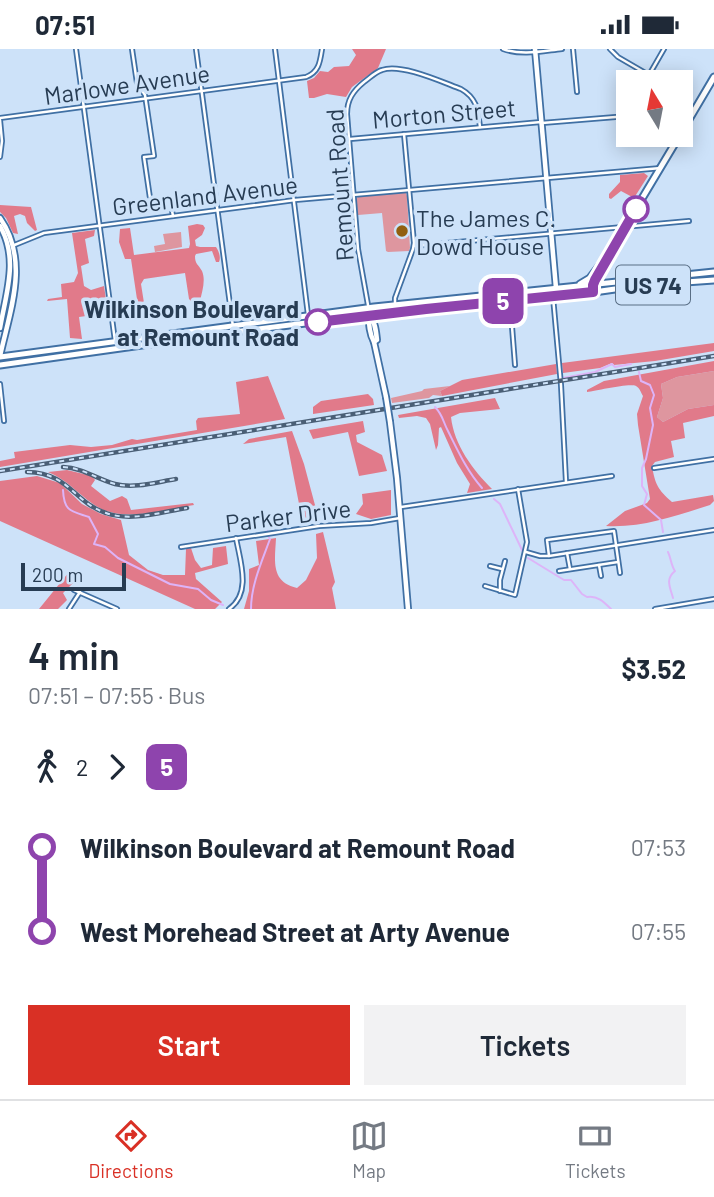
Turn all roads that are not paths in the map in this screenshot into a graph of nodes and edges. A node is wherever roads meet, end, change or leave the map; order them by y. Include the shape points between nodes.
1 (76, 49) edge
2 (132, 49) edge
3 (196, 49) edge
4 (275, 49) edge
5 (322, 49) edge
6 (503, 49) edge
7 (562, 49) edge
8 (573, 49) edge
9 (610, 49) edge
10 (664, 49) edge
11 (535, 50) edge
12 (640, 70) edge
13 (652, 70) edge
14 (714, 77) edge
15 (279, 81) junction
16 (201, 91) junction
17 (577, 92) dead end
18 (146, 99) junction
19 (83, 107) junction
20 (693, 109) edge
21 (616, 117) edge
22 (0, 119) edge
23 (542, 122) junction
24 (480, 127) junction
25 (404, 134) junction
26 (349, 139) junction
27 (673, 147) edge
28 (0, 157) edge
29 (661, 168) junction
30 (547, 177) junction
31 (410, 190) junction
32 (353, 194) junction
33 (295, 200) junction
34 (217, 210) junction
35 (173, 216) junction
36 (0, 218) edge
37 (689, 221) dead end
38 (0, 226) edge
39 (99, 226) junction
40 (625, 227) junction
41 (551, 234) junction
42 (11, 246) junction
43 (414, 246) junction
44 (2, 255) dead end
45 (11, 261) junction
46 (603, 264) junction
47 (714, 272) edge
48 (714, 280) edge
49 (618, 282) junction
50 (593, 285) junction
51 (570, 287) junction
52 (556, 288) junction
53 (593, 292) junction
54 (553, 297) junction
55 (510, 301) junction
56 (395, 305) junction
57 (369, 308) junction
58 (370, 316) junction
59 (309, 319) junction
60 (0, 328) edge
61 (233, 330) junction
62 (4, 337) junction
63 (115, 345) junction
64 (19, 354) junction
65 (0, 356) edge
66 (0, 365) edge
67 (515, 366) dead end
68 (0, 384) edge
69 (4, 421) dead end
70 (714, 459) edge
71 (654, 468) dead end
72 (612, 476) dead end
73 (566, 482) junction
74 (518, 489) junction
75 (399, 508) junction
76 (400, 518) junction
77 (714, 530) edge
78 (236, 538) junction
79 (616, 546) junction
80 (181, 547) dead end
81 (526, 552) junction
82 (567, 553) junction
83 (549, 556) junction
84 (505, 561) dead end
85 (618, 562) junction
86 (599, 565) junction
87 (490, 566) dead end
88 (502, 569) junction
89 (570, 569) junction
90 (559, 571) dead end
91 (620, 573) dead end
92 (601, 576) dead end
93 (485, 586) dead end
94 (74, 590) dead end
95 (500, 591) junction
96 (80, 592) junction
97 (714, 599) edge
98 (69, 609) edge
99 (117, 609) edge
100 (229, 609) edge
101 (408, 609) edge
102 (655, 609) edge

1 - 19 street
2 - 18 street via 137,83
3 - 16 street
4 - 15 street
5 - 15 street, Marlowe Avenue via 319,67 312,75
6 - 11 street via 517,53
7 - 11 street
8 - 17 street
9 - 12 street
10 - 13 street
11 - 23 street
14 - 20 main road
15 - 16 street, Marlowe Avenue
15 - 33 street
16 - 18 street, Marlowe Avenue
16 - 34 street
18 - 19 street, Marlowe Avenue
18 - 35 street via 154,156 144,157 151,205 171,205
19 - 22 street, Marlowe Avenue
19 - 39 street
21 - 23 street, Morton Street
22 - 28 street
23 - 24 street, Morton Street
23 - 30 street
24 - 25 street, Morton Street
24 - 26 street, Remount Road via 476,103 464,90 392,68 375,73 351,95
25 - 26 street, Morton Street
25 - 31 street
26 - 32 street, Remount Road
27 - 29 main road
29 - 30 street, Greenland Avenue
29 - 40 main road
30 - 31 street, Greenland Avenue
30 - 41 street
31 - 32 street, Greenland Avenue
31 - 43 street
32 - 33 street, Greenland Avenue
32 - 57 street, Remount Road
33 - 34 street, Greenland Avenue
33 - 59 street
34 - 35 street, Greenland Avenue
34 - 61 street
35 - 39 street, Greenland Avenue
36 - 42 street
37 - 40 street
38 - 42 street
39 - 42 street, Greenland Avenue via 42,233
39 - 63 street
40 - 41 street
40 - 46 main road
41 - 43 street
41 - 52 street
42 - 45 street
42 - 62 street via 16,276
43 - 56 street
44 - 45 street
45 - 60 street
46 - 49 main road via 606,278
46 - 50 main road
46 - 51 main road via 586,281
47 - 49 main road, US 74
48 - 53 main road, US 74
49 - 50 main road, US 74
50 - 51 main road
50 - 53 main road
51 - 52 main road
52 - 56 main road
53 - 54 main road
54 - 55 main road
54 - 73 street
55 - 58 main road
55 - 67 street
56 - 57 main road
57 - 58 street, Remount Road
57 - 59 main road
58 - 59 main road
58 - 75 street, Remount Road, bridge via 390,422
59 - 61 main road
61 - 63 main road
61 - 63 main road
62 - 64 street via 7,350
62 - 65 street
63 - 64 main road
63 - 66 main road
64 - 65 main road
68 - 69 street
70 - 71 street
72 - 73 street
73 - 74 street
74 - 75 street
74 - 81 street
75 - 76 street, Remount Road
76 - 78 street, Parker Drive
76 - 101 street, Remount Road
77 - 79 street
78 - 80 street, Parker Drive
78 - 100 street via 243,584 239,600
79 - 82 street
79 - 83 street via 614,531 547,540
79 - 85 street
81 - 83 street
81 - 95 street via 515,595
82 - 83 street
82 - 89 street
84 - 88 street
85 - 86 street
85 - 91 street
86 - 89 street
86 - 92 street
87 - 88 street
88 - 95 street
89 - 90 street
93 - 95 street
94 - 96 street
96 - 98 street
96 - 99 street
97 - 102 street

